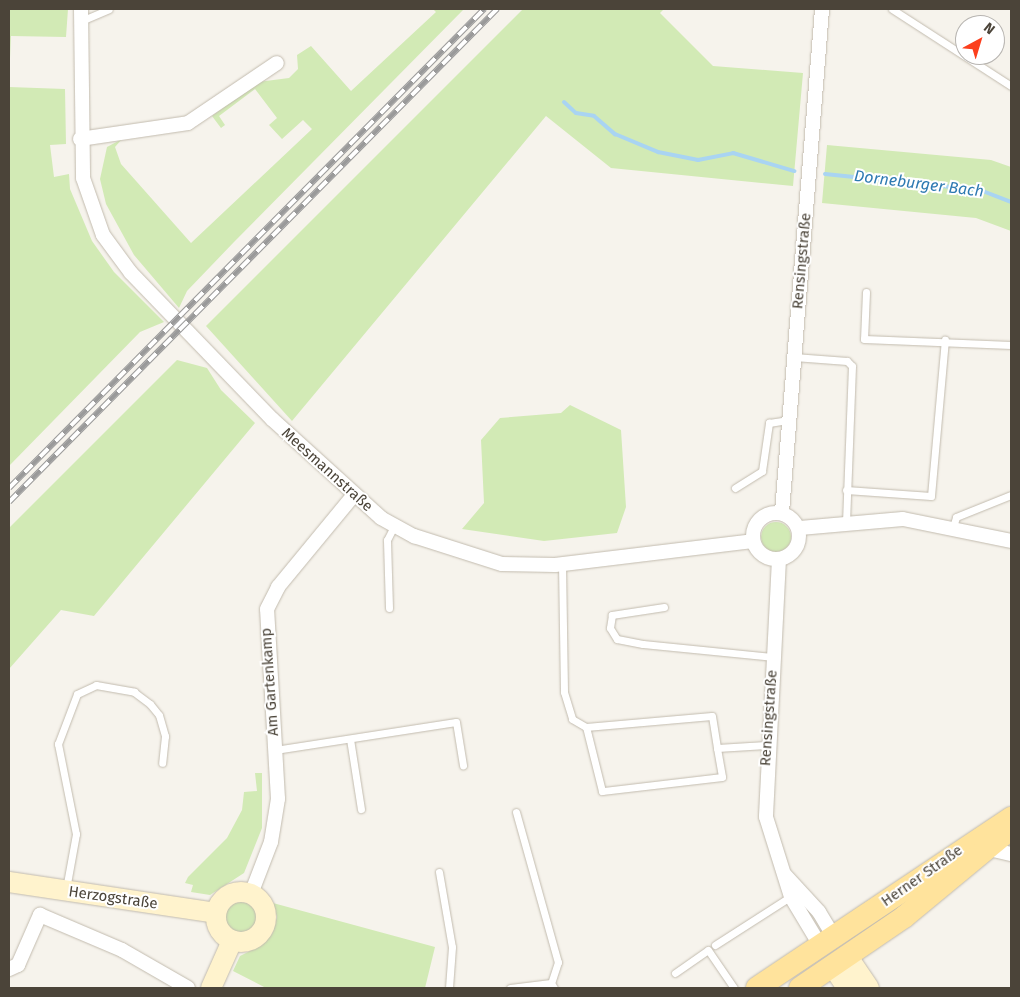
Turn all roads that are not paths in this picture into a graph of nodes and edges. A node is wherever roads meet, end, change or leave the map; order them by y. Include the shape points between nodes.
1 (109, 9) edge
2 (822, 9) edge
3 (892, 9) edge
4 (81, 15) edge
5 (278, 64) dead end
6 (1011, 86) edge
7 (80, 139) junction
8 (866, 292) dead end
9 (945, 340) junction
10 (1011, 345) edge
11 (794, 357) junction
12 (789, 420) junction
13 (735, 488) dead end
14 (846, 490) junction
15 (1011, 495) edge
16 (353, 496) junction
17 (782, 512) junction
18 (846, 521) junction
19 (394, 526) junction
20 (953, 527) junction
21 (800, 528) junction
22 (753, 541) junction
23 (1011, 541) edge
24 (778, 559) junction
25 (562, 564) junction
26 (664, 607) dead end
27 (389, 608) dead end
28 (774, 658) junction
29 (586, 727) junction
30 (350, 739) junction
31 (766, 745) junction
32 (717, 748) junction
33 (275, 750) junction
34 (162, 763) dead end
35 (464, 765) dead end
36 (361, 809) dead end
37 (516, 812) dead end
38 (1011, 818) edge
39 (1011, 828) edge
40 (989, 849) junction
41 (1011, 854) edge
42 (439, 872) dead end
43 (9, 882) edge
44 (65, 891) junction
45 (796, 893) junction
46 (251, 894) junction
47 (216, 913) junction
48 (232, 941) junction
49 (827, 942) junction
50 (715, 945) dead end
51 (840, 962) junction
52 (9, 969) edge
53 (675, 973) dead end
54 (552, 986) edge
55 (188, 988) edge
56 (212, 988) edge
57 (449, 988) edge
58 (510, 988) edge
59 (734, 988) edge
60 (757, 988) edge
61 (800, 988) edge
62 (847, 988) edge
63 (869, 988) edge

1 - 4 lane
2 - 11 street, Rensingstraße
3 - 6 lane
4 - 7 street, Meesmannstraße
5 - 7 street via 188,123
7 - 16 street, Meesmannstraße via 87,195 116,255 272,420
8 - 9 lane via 864,338 910,344 922,338
9 - 10 lane
9 - 14 lane via 931,496
11 - 12 street, Rensingstraße
11 - 14 lane via 847,361 852,366
12 - 13 lane via 770,424 764,467 754,479
12 - 17 street, Rensingstraße
14 - 18 lane
15 - 20 lane via 956,517
16 - 19 street, Meesmannstraße
16 - 33 street, Am Gartenkamp via 278,587 266,608
17 - 21 street
17 - 22 street via 759,520
18 - 20 street via 903,519
18 - 21 street
19 - 25 street, Meesmannstraße via 455,552 502,564
19 - 27 lane via 387,540
20 - 23 street
21 - 24 street via 795,550
22 - 24 street via 762,555
22 - 25 street, Meesmannstraße
24 - 28 street, Rensingstraße
25 - 29 lane via 564,692 572,719
26 - 28 lane via 612,615 610,628 617,639 643,644
28 - 31 street, Rensingstraße
29 - 32 lane via 712,716
29 - 32 lane via 602,791 722,777
30 - 33 lane
30 - 35 lane via 456,722
30 - 36 lane
31 - 32 lane
31 - 45 street, Rensingstraße via 767,823 784,874
33 - 46 street, Am Gartenkamp via 276,822
34 - 44 lane via 165,736 159,715 150,704 134,692 96,685 77,694 58,744 76,834
37 - 54 lane via 558,962
38 - 49 main road, Herner Straße
39 - 40 main road, Herner Straße
40 - 41 street
40 - 51 main road, Herner Straße
42 - 57 lane via 452,948
43 - 44 street, Herzogstraße
44 - 47 street, Herzogstraße
45 - 49 street, Rensingstraße
45 - 50 lane
46 - 47 street via 231,894
46 - 48 street via 263,905 263,930 247,942
47 - 48 street via 220,930
48 - 56 street
49 - 51 main road
49 - 60 main road, Herner Straße
51 - 61 main road, Herner Straße
51 - 62 street
51 - 63 street
52 - 55 street via 18,966 40,915 122,950
53 - 59 lane via 708,950
54 - 58 lane

